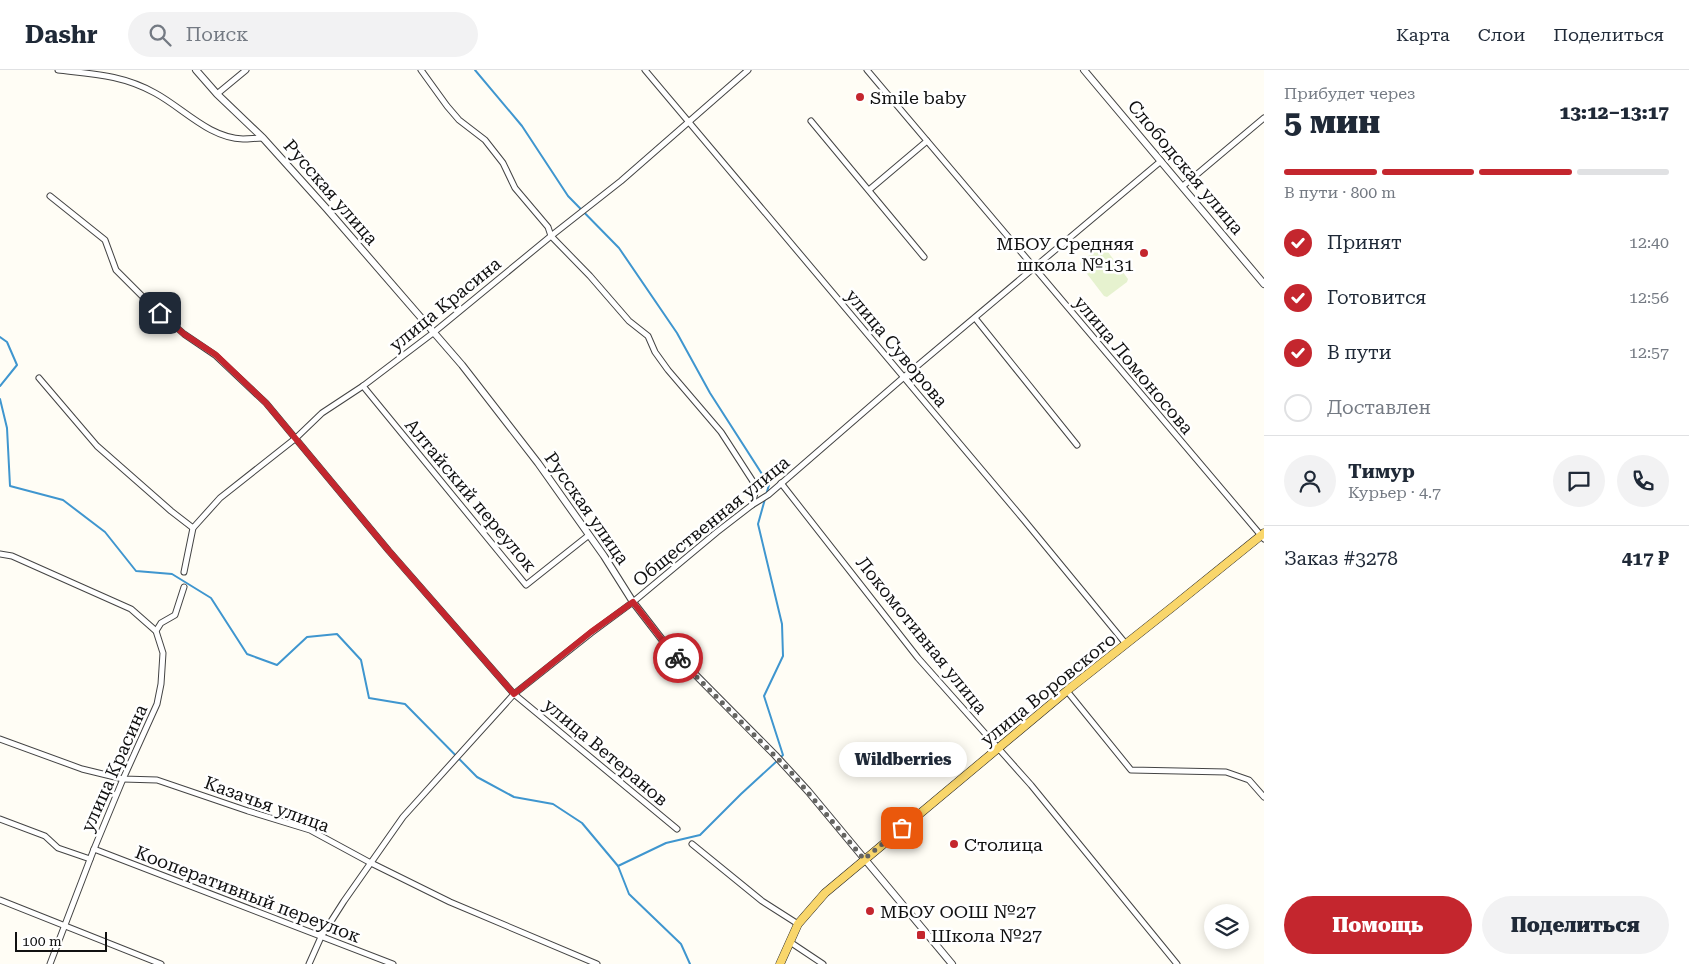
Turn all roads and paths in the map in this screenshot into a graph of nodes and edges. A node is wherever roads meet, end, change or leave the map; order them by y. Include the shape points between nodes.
1 (58, 70) edge
2 (196, 70) edge
3 (246, 70) edge
4 (421, 70) edge
5 (644, 70) edge
6 (748, 70) edge
7 (867, 70) edge
8 (1084, 70) edge
9 (217, 94) junction
10 (1264, 118) edge
11 (811, 121) dead end
12 (688, 122) junction
13 (263, 138) junction
14 (927, 141) junction
15 (1161, 162) junction
16 (1183, 186) junction
17 (869, 190) junction
18 (50, 196) dead end
19 (550, 236) junction
20 (924, 257) dead end
21 (1035, 267) junction
22 (1264, 284) edge
23 (975, 318) junction
24 (433, 333) junction
25 (904, 377) junction
26 (39, 378) dead end
27 (363, 386) junction
28 (296, 438) junction
29 (1078, 445) dead end
30 (782, 483) junction
31 (752, 505) junction
32 (193, 528) junction
33 (589, 534) junction
34 (1263, 536) edge
35 (0, 554) edge
36 (184, 572) dead end
37 (184, 587) dead end
38 (633, 602) junction
39 (156, 631) junction
40 (1126, 644) junction
41 (1067, 690) junction
42 (514, 694) junction
43 (0, 739) edge
44 (998, 749) junction
45 (123, 779) junction
46 (1264, 797) edge
47 (0, 819) edge
48 (677, 829) dead end
49 (692, 844) dead end
50 (94, 849) junction
51 (90, 859) junction
52 (864, 859) junction
53 (369, 862) junction
54 (0, 900) edge
55 (798, 924) junction
56 (65, 926) junction
57 (321, 937) junction
58 (790, 942) junction
59 (50, 964) edge
60 (161, 964) edge
61 (310, 964) edge
62 (393, 964) edge
63 (597, 964) edge
64 (780, 964) edge
65 (823, 964) edge
66 (952, 964) edge
67 (1177, 964) edge

1 - 13 street via 117,77 155,92 201,124 229,137
2 - 9 street, Русская улица
3 - 9 street
4 - 19 street via 459,120 485,140 497,155 515,188 548,227
5 - 12 street, улица Суворова
6 - 12 street, улица Красина
7 - 14 street, улица Ломоносова
8 - 15 street, Слободская улица
9 - 13 street, Русская улица
10 - 16 street
11 - 17 street
12 - 19 street, улица Красина
12 - 25 street, улица Суворова
13 - 24 street, Русская улица
14 - 17 street
14 - 21 street, улица Ломоносова
15 - 16 street, Слободская улица
15 - 21 street, Общественная улица
16 - 22 street, Слободская улица
17 - 20 street
18 - 28 street, улица Ветеранов via 105,240 116,270 184,334 230,367
19 - 24 street, улица Красина
19 - 31 street via 629,321 648,336 668,370 721,432 754,482
21 - 23 street, Общественная улица
21 - 34 street, улица Ломоносова
23 - 25 street, Общественная улица
23 - 29 street
24 - 27 street, улица Красина
24 - 33 street, Русская улица via 533,456
25 - 30 street, Общественная улица
25 - 40 street, улица Суворова
26 - 32 street via 96,446
27 - 28 street, улица Красина via 322,413
27 - 33 street, Алтайский переулок via 526,585
28 - 32 street, улица Красина via 220,498
28 - 42 street, улица Ветеранов
30 - 31 street, Общественная улица
30 - 44 street, Локомотивная улица via 918,658
31 - 38 street, Общественная улица
32 - 36 street
33 - 38 street, Русская улица
34 - 40 main road, улица Воровского
35 - 39 street via 12,556 131,609
37 - 39 street via 175,615 161,623
38 - 42 street, Общественная улица
38 - 52 street, Русская улица via 667,646 779,759
39 - 45 street, улица Красина via 163,653 157,704
40 - 41 main road, улица Воровского
41 - 44 main road, улица Воровского
41 - 46 street via 1131,770 1226,772 1249,780
42 - 48 street, улица Ветеранов
42 - 53 street, Общественная улица via 403,816
43 - 45 street, Казачья улица via 82,769
44 - 52 main road, улица Воровского
44 - 67 street, Локомотивная улица
45 - 50 street, улица Красина
45 - 53 street, Казачья улица via 157,780 310,830
47 - 51 street via 45,836 58,848
49 - 55 street via 762,901
50 - 51 street, улица Красина
50 - 57 street, Кооперативный переулок
51 - 56 street, улица Красина
52 - 55 main road, улица Воровского via 825,893
52 - 66 street, Русская улица
53 - 57 street, Общественная улица
53 - 63 street, Казачья улица via 450,902
54 - 56 street
55 - 58 main road, улица Воровского
56 - 59 street, улица Красина
56 - 60 street
57 - 61 street, Общественная улица
57 - 62 street, Кооперативный переулок
58 - 64 main road, улица Воровского
58 - 65 street

